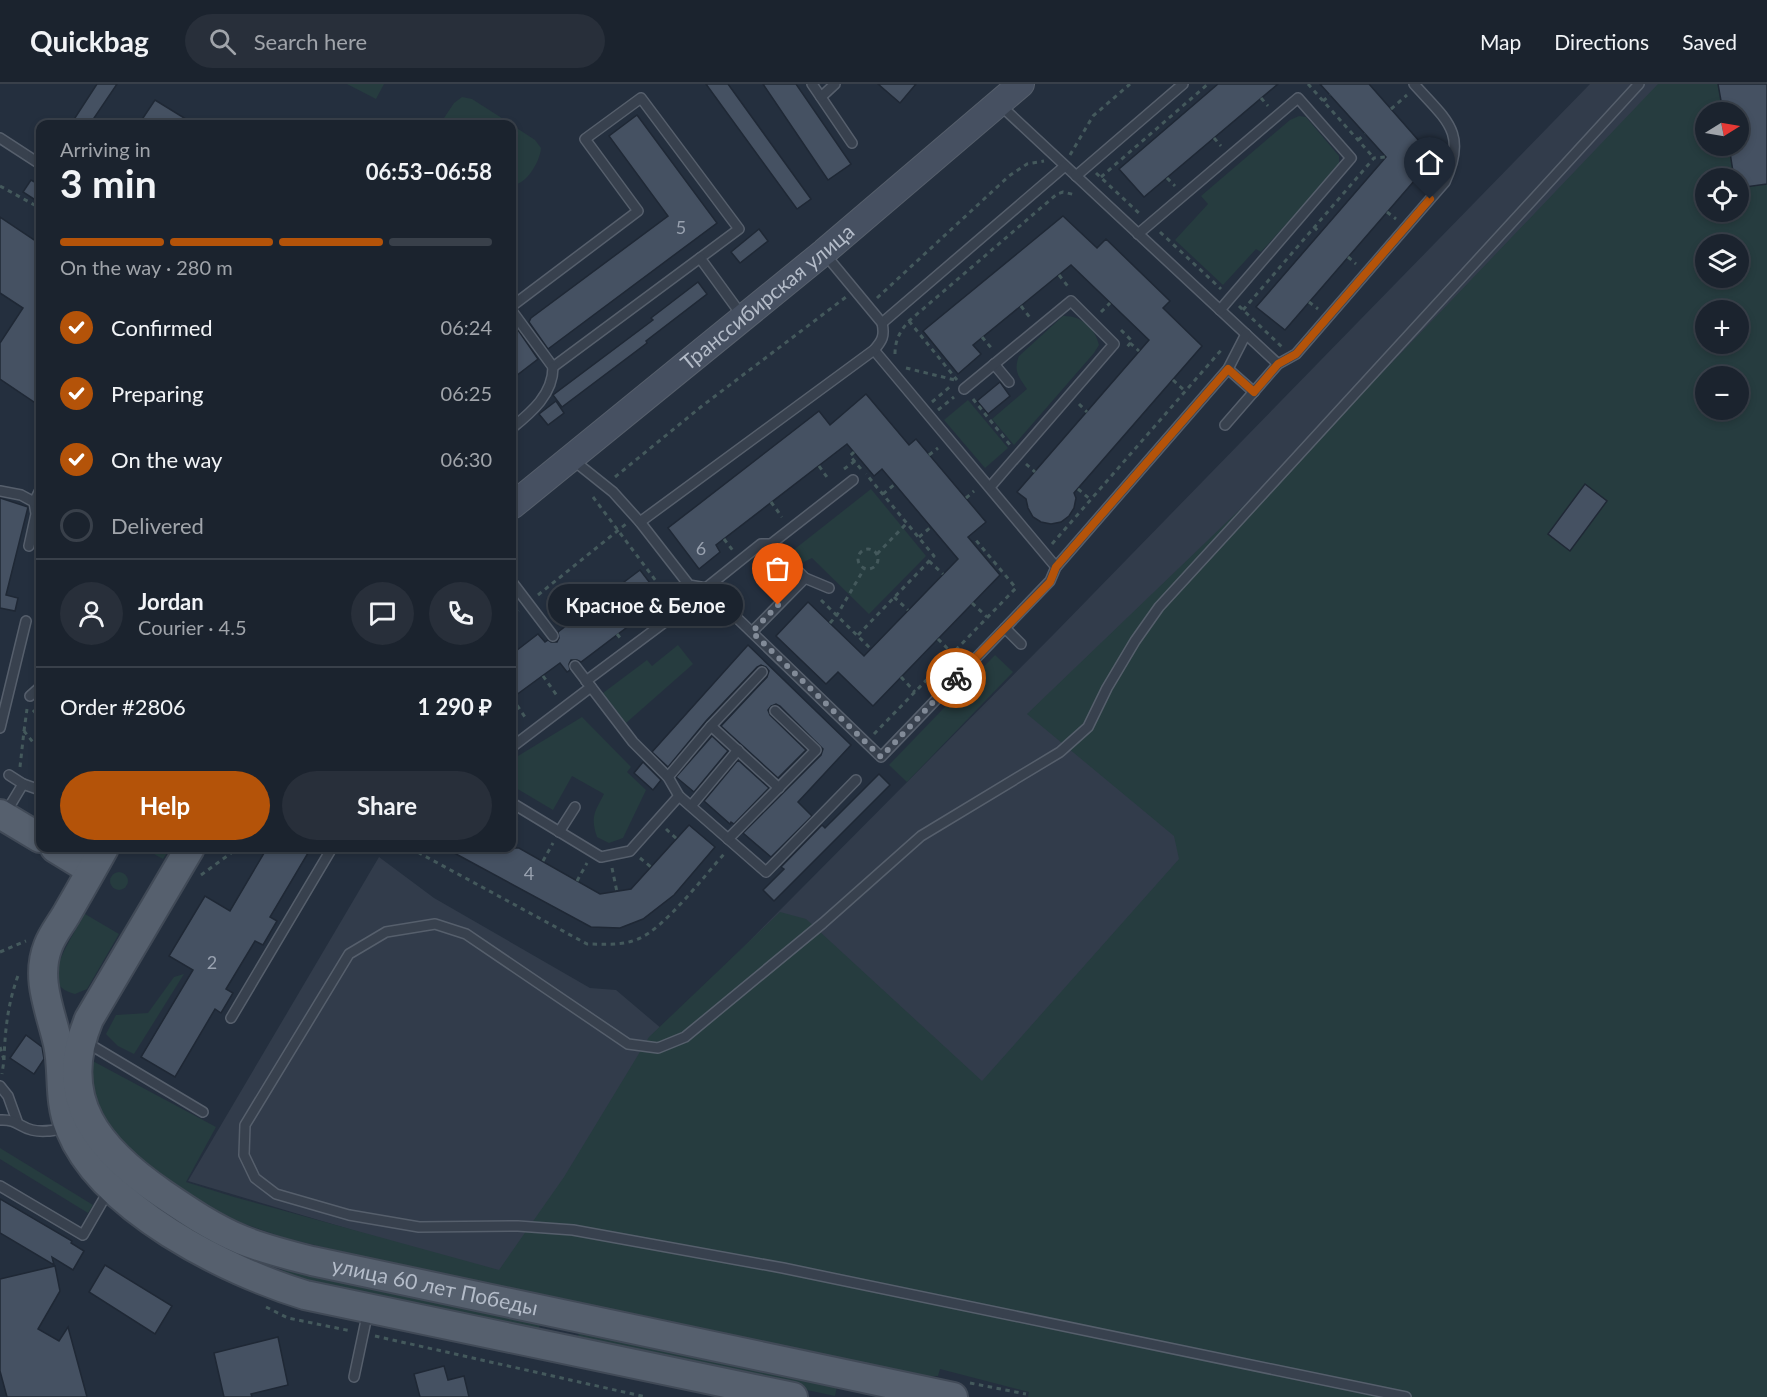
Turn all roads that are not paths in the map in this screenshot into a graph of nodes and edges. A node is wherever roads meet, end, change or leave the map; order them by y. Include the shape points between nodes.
1 (812, 84) edge
2 (835, 84) edge
3 (1021, 84) edge
4 (1183, 84) edge
5 (1414, 84) edge
6 (1639, 84) edge
7 (821, 97) junction
8 (999, 104) junction
9 (0, 138) edge
10 (852, 143) dead end
11 (36, 161) edge
12 (1062, 163) junction
13 (1076, 176) junction
14 (1138, 234) junction
15 (824, 252) junction
16 (699, 258) junction
17 (516, 303) edge
18 (1220, 310) junction
19 (516, 316) edge
20 (744, 317) junction
21 (882, 323) junction
22 (1246, 334) junction
23 (874, 350) junction
24 (994, 364) junction
25 (1278, 364) junction
26 (554, 367) junction
27 (1228, 369) junction
28 (1009, 382) dead end
29 (961, 385) road end
30 (1254, 392) junction
31 (516, 425) edge
32 (1225, 425) dead end
33 (572, 459) junction
34 (853, 480) dead end
35 (990, 487) junction
36 (0, 492) edge
37 (36, 498) edge
38 (34, 502) junction
39 (516, 503) edge
40 (637, 520) junction
41 (771, 544) junction
42 (29, 546) dead end
43 (1056, 567) junction
44 (805, 578) junction
45 (516, 588) edge
46 (706, 588) junction
47 (829, 588) dead end
48 (669, 618) road end
49 (26, 621) dead end
50 (1005, 628) junction
51 (752, 632) junction
52 (553, 636) dead end
53 (1021, 644) dead end
54 (575, 666) dead end
55 (762, 672) dead end
56 (589, 684) junction
57 (36, 691) edge
58 (30, 696) road end
59 (775, 711) dead end
60 (711, 726) junction
61 (0, 728) edge
62 (516, 744) edge
63 (738, 750) junction
64 (9, 775) dead end
65 (668, 777) junction
66 (856, 780) dead end
67 (21, 782) junction
68 (36, 788) edge
69 (779, 788) junction
70 (680, 796) junction
71 (516, 805) edge
72 (691, 806) junction
73 (575, 807) dead end
74 (2, 815) edge
75 (557, 835) junction
76 (36, 836) edge
77 (729, 843) junction
78 (71, 852) edge
79 (188, 852) edge
80 (330, 852) edge
81 (98, 859) edge
82 (32, 974) junction
83 (104, 994) junction
84 (231, 1018) dead end
85 (81, 1039) junction
86 (1, 1081) edge
87 (203, 1112) dead end
88 (0, 1120) edge
89 (17, 1121) junction
90 (69, 1128) junction
91 (0, 1186) edge
92 (111, 1188) junction
93 (369, 1309) junction
94 (566, 1314) junction
95 (558, 1349) junction
96 (354, 1377) dead end
97 (962, 1390) edge
98 (751, 1393) edge
99 (793, 1397) edge
100 (1406, 1397) edge

1 - 7 lane
2 - 7 lane
3 - 8 main road, Транссибирская улица
4 - 13 lane
5 - 25 lane via 1451,125 1455,144 1453,164 1445,182 1296,354
6 - 100 lane via 1159,607 1129,650 1088,727 1060,752 921,836 685,1037 658,1048 628,1044 466,933 435,924 386,932 349,954 244,1125 244,1155 255,1178 276,1194 349,1215 419,1227 573,1230 783,1268
7 - 10 lane
8 - 12 lane
8 - 15 main road, Транссибирская улица
9 - 11 lane
12 - 13 lane
12 - 21 lane
13 - 14 lane
14 - 18 lane
14 - 18 lane via 1298,98 1351,158
15 - 20 main road, Транссибирская улица
15 - 21 lane
16 - 17 lane via 738,229 641,98 585,139 638,211
16 - 20 lane
16 - 26 lane
18 - 22 lane
19 - 26 lane
20 - 33 main road, Транссибирская улица
21 - 23 lane via 884,333
22 - 25 lane
22 - 27 lane
23 - 35 lane
23 - 40 lane
24 - 28 lane
24 - 29 lane
24 - 35 lane via 1071,302 1114,344
25 - 30 lane
26 - 31 lane via 546,394
27 - 30 lane
27 - 43 lane
30 - 32 lane
33 - 39 main road, Транссибирская улица
33 - 40 lane via 613,492
34 - 41 lane
35 - 43 lane
36 - 38 lane via 21,495
37 - 38 lane
38 - 42 lane via 36,514
40 - 46 lane via 689,585
41 - 44 lane
41 - 46 lane via 761,544
43 - 50 lane via 1050,582
44 - 47 lane
44 - 51 lane
45 - 52 lane
46 - 51 lane
48 - 56 lane
49 - 61 lane
50 - 51 lane via 881,757
50 - 53 lane
54 - 56 lane
55 - 60 lane
56 - 62 lane
56 - 65 lane via 633,742
57 - 58 lane
59 - 69 lane via 816,750
60 - 63 lane
60 - 65 lane
63 - 69 lane
63 - 72 lane
64 - 67 lane
65 - 70 lane
66 - 77 lane via 766,872
67 - 68 lane
67 - 74 lane
69 - 77 lane
70 - 72 lane
70 - 75 lane via 630,851 601,857
71 - 75 lane
72 - 77 lane
73 - 75 lane
74 - 76 main road
78 - 81 main road
79 - 83 main road, улица 60 лет Победы
80 - 84 lane
81 - 82 main road, улица 60 лет Победы
82 - 83 main road via 52,994 69,1003 87,1003
82 - 90 main road, улица 60 лет Победы via 59,1049
83 - 85 main road, улица 60 лет Победы
85 - 87 lane
85 - 94 main road, улица 60 лет Победы via 77,1055 80,1094 100,1139 147,1183 199,1218 241,1239 303,1259
86 - 89 lane
88 - 89 lane
89 - 90 lane via 29,1130
90 - 92 main road, улица 60 лет Победы via 93,1168
91 - 92 lane via 83,1234
92 - 93 main road, улица 60 лет Победы via 182,1240 233,1268 270,1285
93 - 95 main road, улица 60 лет Победы
93 - 96 lane
94 - 95 main road
94 - 97 main road, улица 60 лет Победы
95 - 98 main road, улица 60 лет Победы
98 - 99 main road, улица 60 лет Победы

